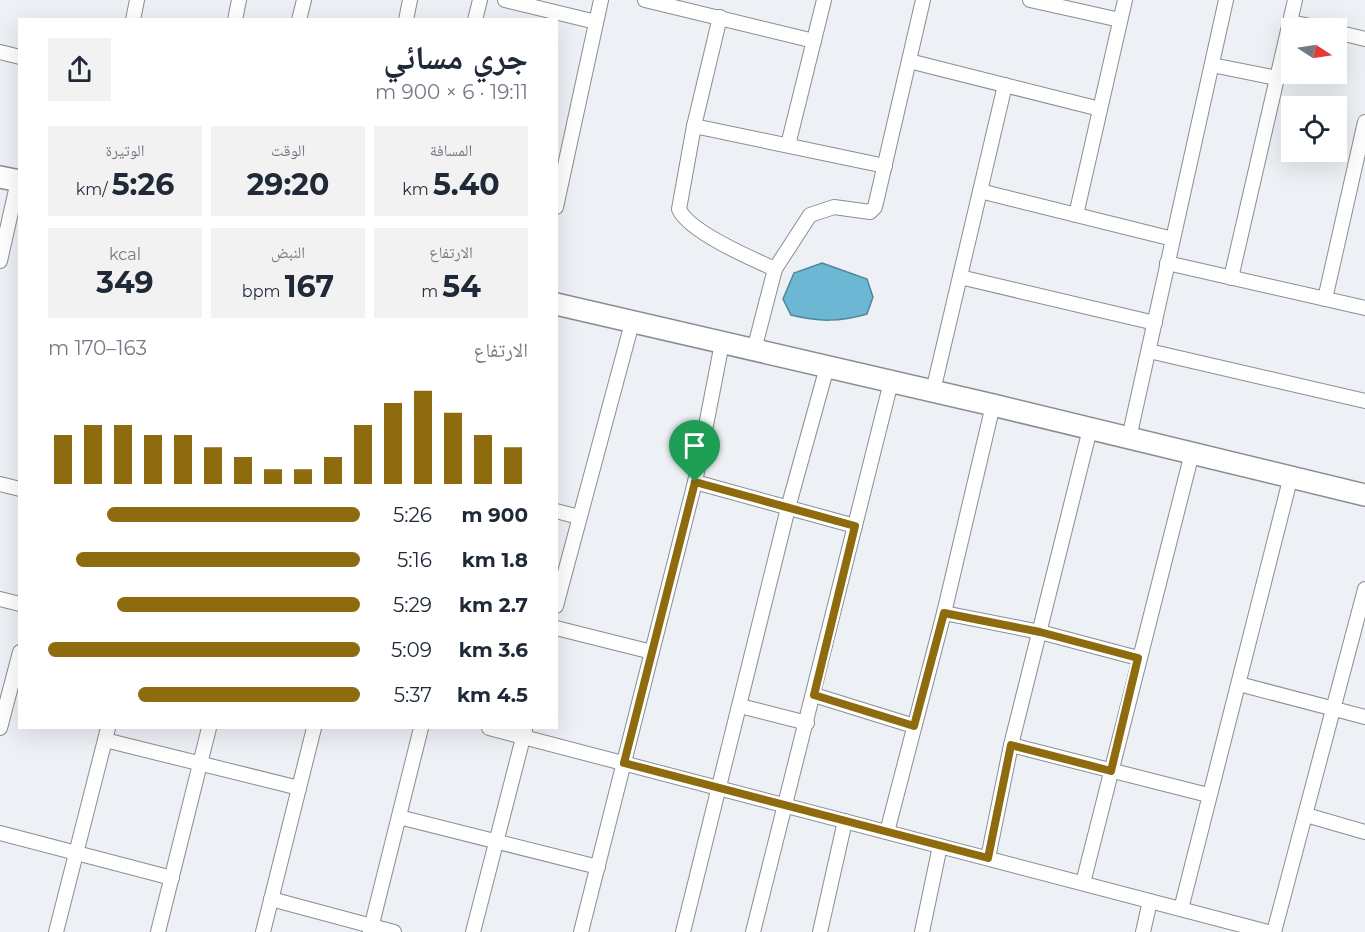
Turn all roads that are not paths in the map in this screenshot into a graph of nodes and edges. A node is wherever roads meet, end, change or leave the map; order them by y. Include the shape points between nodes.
1 (137, 0) edge
2 (239, 0) edge
3 (304, 0) edge
4 (410, 0) edge
5 (480, 0) edge
6 (505, 0) edge
7 (601, 0) edge
8 (645, 0) edge
9 (824, 0) edge
10 (923, 0) edge
11 (1030, 0) edge
12 (1125, 0) edge
13 (1226, 0) edge
14 (1295, 0) edge
15 (720, 17) junction
16 (133, 18) edge
17 (235, 18) edge
18 (300, 18) edge
19 (406, 18) edge
20 (476, 18) edge
21 (1291, 18) edge
22 (1120, 20) junction
23 (596, 22) junction
24 (1347, 35) edge
25 (1365, 39) edge
26 (814, 41) junction
27 (0, 52) edge
28 (18, 56) edge
29 (909, 61) junction
30 (1281, 61) edge
31 (1212, 65) junction
32 (1277, 78) junction
33 (1005, 85) junction
34 (1100, 109) junction
35 (1365, 122) edge
36 (694, 126) junction
37 (788, 145) junction
38 (885, 166) junction
39 (13, 180) edge
40 (1358, 187) edge
41 (980, 191) junction
42 (558, 198) edge
43 (1076, 216) junction
44 (1173, 239) junction
45 (0, 261) edge
46 (1167, 263) junction
47 (776, 269) junction
48 (960, 277) junction
49 (1231, 278) junction
50 (1325, 299) junction
51 (558, 304) edge
52 (1365, 308) edge
53 (632, 323) junction
54 (1155, 323) junction
55 (722, 343) junction
56 (754, 350) junction
57 (1149, 351) junction
58 (827, 367) junction
59 (891, 382) junction
60 (933, 391) junction
61 (1365, 401) edge
62 (993, 405) junction
63 (1090, 429) junction
64 (1129, 438) junction
65 (1192, 453) junction
66 (1291, 477) junction
67 (695, 482) junction
68 (0, 484) edge
69 (18, 488) edge
70 (1365, 495) edge
71 (788, 508) junction
72 (558, 512) edge
73 (579, 517) junction
74 (855, 526) junction
75 (1365, 589) edge
76 (558, 598) edge
77 (0, 599) edge
78 (18, 604) edge
79 (944, 613) junction
80 (558, 628) edge
81 (1040, 632) junction
82 (652, 652) junction
83 (1138, 658) junction
84 (18, 659) edge
85 (1239, 684) junction
86 (814, 695) junction
87 (740, 706) junction
88 (1333, 708) junction
89 (2, 711) edge
90 (1365, 717) edge
91 (807, 723) junction
92 (914, 726) junction
93 (0, 728) edge
94 (209, 729) edge
95 (314, 729) edge
96 (421, 729) edge
97 (498, 729) edge
98 (524, 732) edge
99 (107, 734) edge
100 (1011, 745) junction
101 (624, 763) junction
102 (200, 765) junction
103 (1111, 771) junction
104 (299, 788) junction
105 (720, 788) junction
106 (1208, 795) junction
107 (785, 805) junction
108 (1306, 815) junction
109 (399, 817) junction
110 (845, 821) junction
111 (887, 832) junction
112 (1365, 832) edge
113 (0, 833) edge
114 (497, 841) junction
115 (940, 846) junction
116 (76, 853) junction
117 (988, 858) junction
118 (598, 867) junction
119 (172, 878) junction
120 (1083, 883) junction
121 (271, 900) junction
122 (1150, 901) junction
123 (1181, 909) junction
124 (371, 929) edge
125 (1260, 931) edge
126 (56, 932) edge
127 (158, 932) edge
128 (263, 932) edge
129 (394, 932) edge
130 (473, 932) edge
131 (581, 932) edge
132 (683, 932) edge
133 (753, 932) edge
134 (820, 932) edge
135 (922, 932) edge
136 (1143, 932) edge
137 (1274, 932) edge

1 - 16 street
2 - 17 street
3 - 18 street
4 - 19 street
5 - 20 street
6 - 23 street
7 - 23 street
8 - 15 street
9 - 26 street
10 - 29 street
11 - 22 street
12 - 22 street
13 - 31 street
14 - 21 street
15 - 26 street
15 - 36 street
22 - 34 street
23 - 42 street
24 - 25 street
26 - 37 street
27 - 28 street
29 - 33 street
29 - 38 street
30 - 32 street
31 - 32 street
31 - 44 street
32 - 49 street
33 - 34 street
33 - 41 street
34 - 43 street
35 - 40 street
36 - 37 street
36 - 47 street via 678,202 681,214 728,246
37 - 38 street
38 - 47 street via 873,211 834,207 810,215
39 - 45 street
40 - 50 street
41 - 43 street
41 - 48 street
43 - 44 street
44 - 46 street
46 - 49 street
46 - 54 street
47 - 56 street
48 - 54 street
48 - 60 street
49 - 50 street
50 - 52 street
51 - 53 highway
53 - 55 highway
53 - 73 street
54 - 57 street
55 - 56 highway
55 - 67 street
56 - 58 highway
57 - 61 street
57 - 64 street
58 - 59 highway
58 - 71 street
59 - 60 highway
59 - 74 street
60 - 62 highway
62 - 63 highway
62 - 79 street
63 - 64 highway
63 - 81 street
64 - 65 highway
65 - 66 highway
65 - 83 street
66 - 70 highway
66 - 85 street
67 - 71 street
67 - 82 street
68 - 69 street
71 - 74 street
71 - 87 street
72 - 73 street
73 - 76 street
74 - 86 street
75 - 88 street
77 - 78 street
79 - 81 street
79 - 92 street
80 - 82 street
81 - 83 street
81 - 100 street
82 - 101 street
83 - 103 street
84 - 89 street
85 - 88 street
85 - 106 street
86 - 91 street
86 - 92 street
87 - 91 street
87 - 105 street
88 - 90 street
88 - 108 street
89 - 93 street
91 - 107 street
92 - 111 street
94 - 102 street
95 - 104 street
96 - 109 street
97 - 98 street
98 - 101 street
98 - 114 street
99 - 102 street
99 - 116 street
100 - 103 street
100 - 117 street
101 - 105 street
101 - 118 street
102 - 104 street
102 - 119 street
103 - 106 street
103 - 120 street
104 - 121 street
105 - 107 street
105 - 132 street
106 - 123 street
107 - 110 street
107 - 133 street
108 - 112 street
108 - 137 street
109 - 114 street
109 - 124 street
110 - 111 street
110 - 134 street
111 - 115 street
113 - 116 street
114 - 118 street
114 - 130 street
115 - 117 street
115 - 135 street
116 - 119 street
116 - 126 street
117 - 120 street
118 - 131 street
119 - 127 street
120 - 122 street
121 - 124 street
121 - 128 street
122 - 123 street
122 - 136 street
123 - 125 street
124 - 129 street

